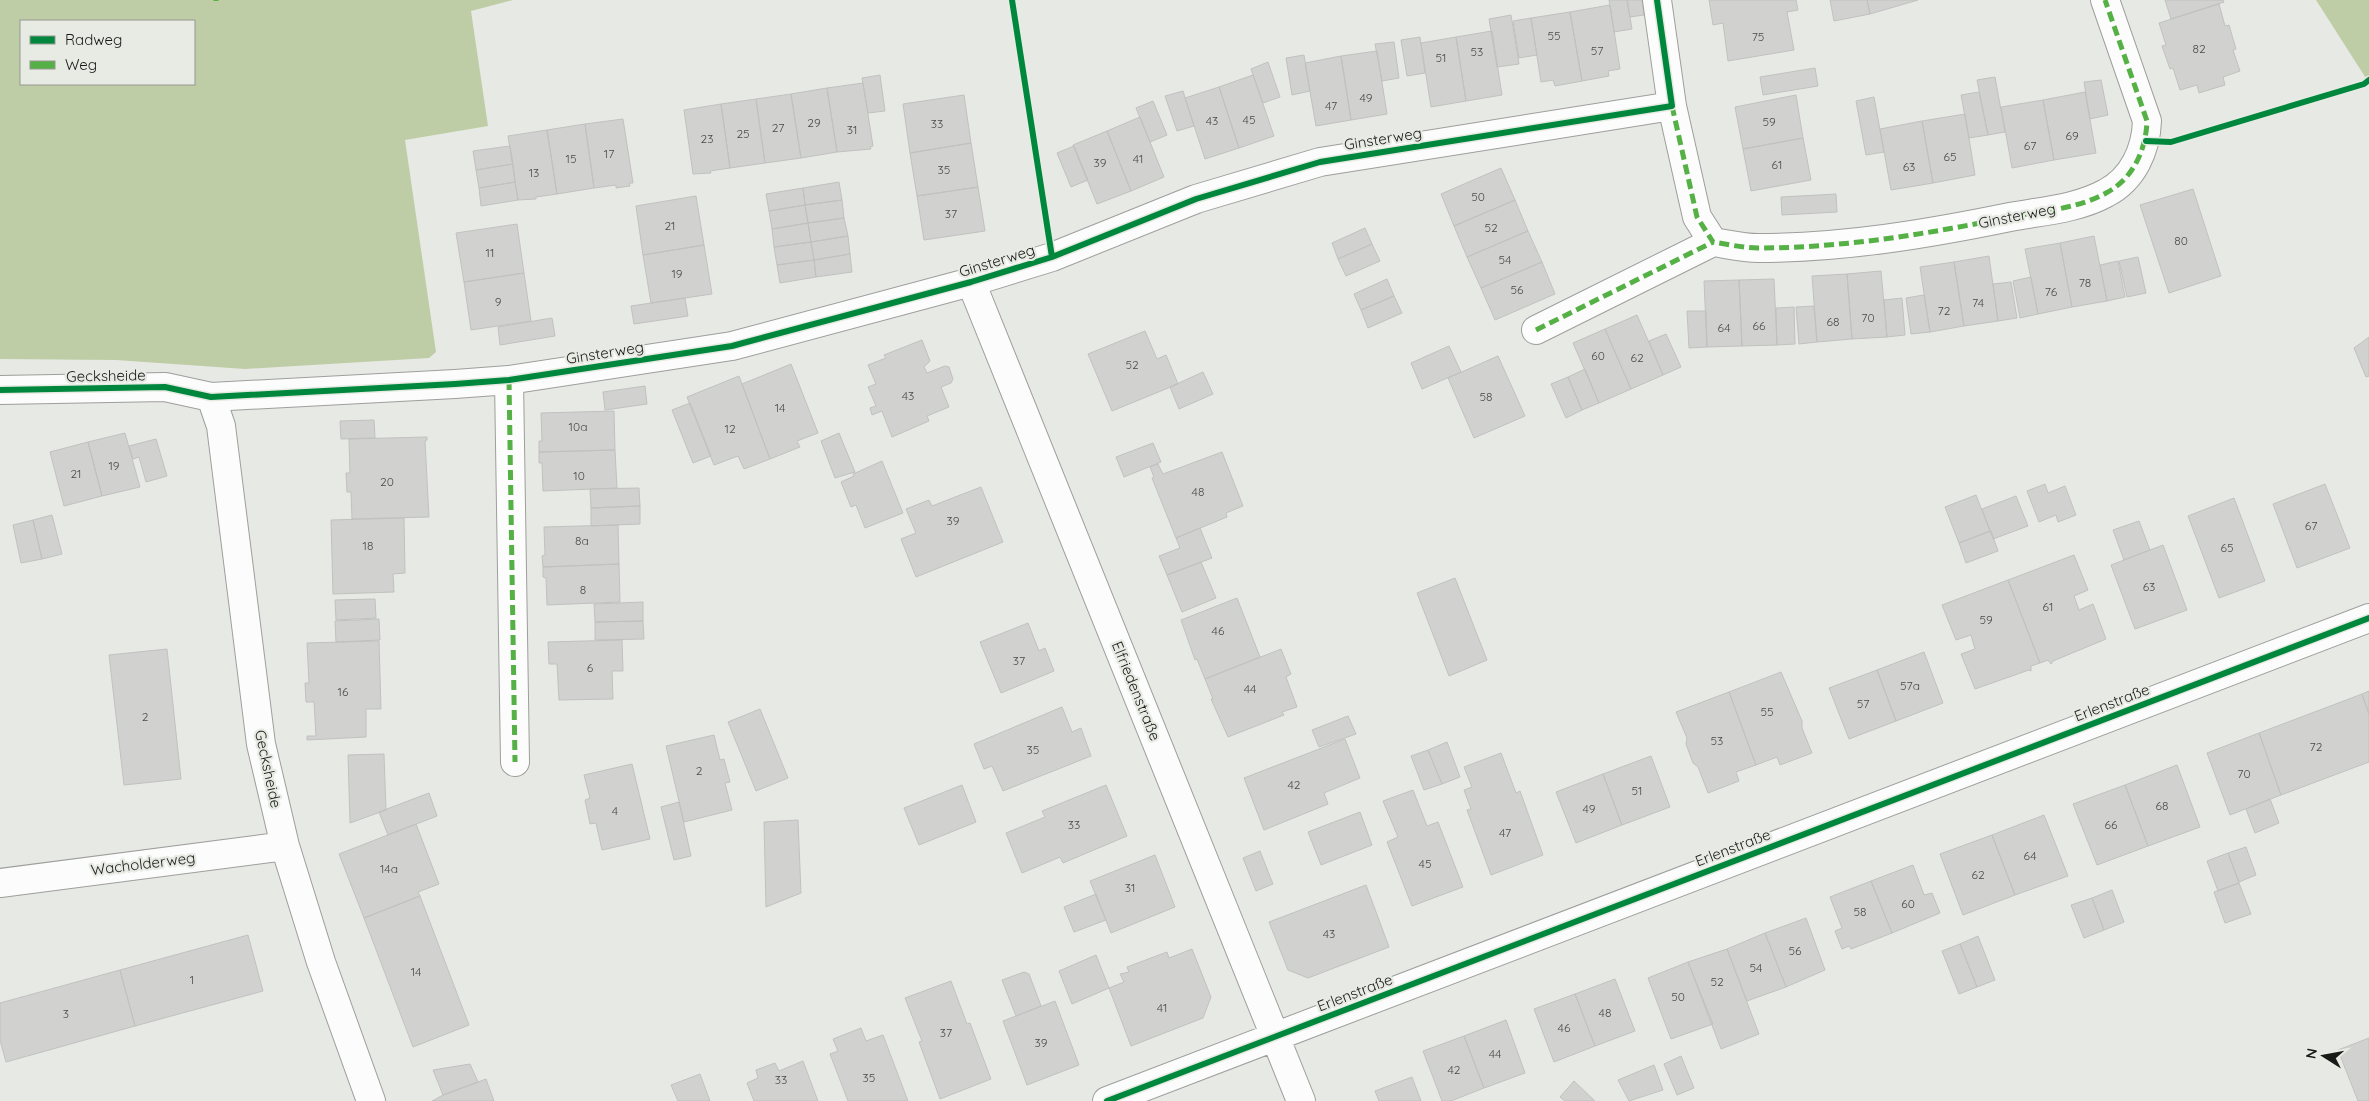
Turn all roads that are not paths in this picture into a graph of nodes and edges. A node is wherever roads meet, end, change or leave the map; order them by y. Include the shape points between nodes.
1 (1657, 0) edge
2 (2105, 0) edge
3 (1672, 106) junction
4 (1713, 242) junction
5 (971, 282) junction
6 (1536, 330) dead end
7 (509, 380) junction
8 (0, 390) edge
9 (211, 398) junction
10 (2369, 618) edge
11 (515, 762) dead end
12 (285, 846) junction
13 (0, 883) edge
14 (1276, 1037) junction
15 (371, 1101) edge
16 (1107, 1101) edge
17 (1301, 1101) edge

1 - 3 street
2 - 4 street, Ginsterweg via 2147,121 2146,140 2139,159 2108,192 2083,203 1927,233 1848,243 1756,248
3 - 4 street via 1697,217
3 - 5 street, Ginsterweg via 1320,162 1196,199 1052,257
4 - 6 street
5 - 7 street, Ginsterweg via 732,346
5 - 14 street, Elfriedenstraße
7 - 9 street, Ginsterweg
7 - 11 street
8 - 9 street, Gecksheide via 165,387
9 - 12 street, Gecksheide via 221,426 261,744
10 - 14 street, Erlenstraße
12 - 13 street, Wacholderweg
12 - 15 street, Gecksheide via 320,962
14 - 16 street, Erlenstraße
14 - 17 street, Elfriedenstraße

